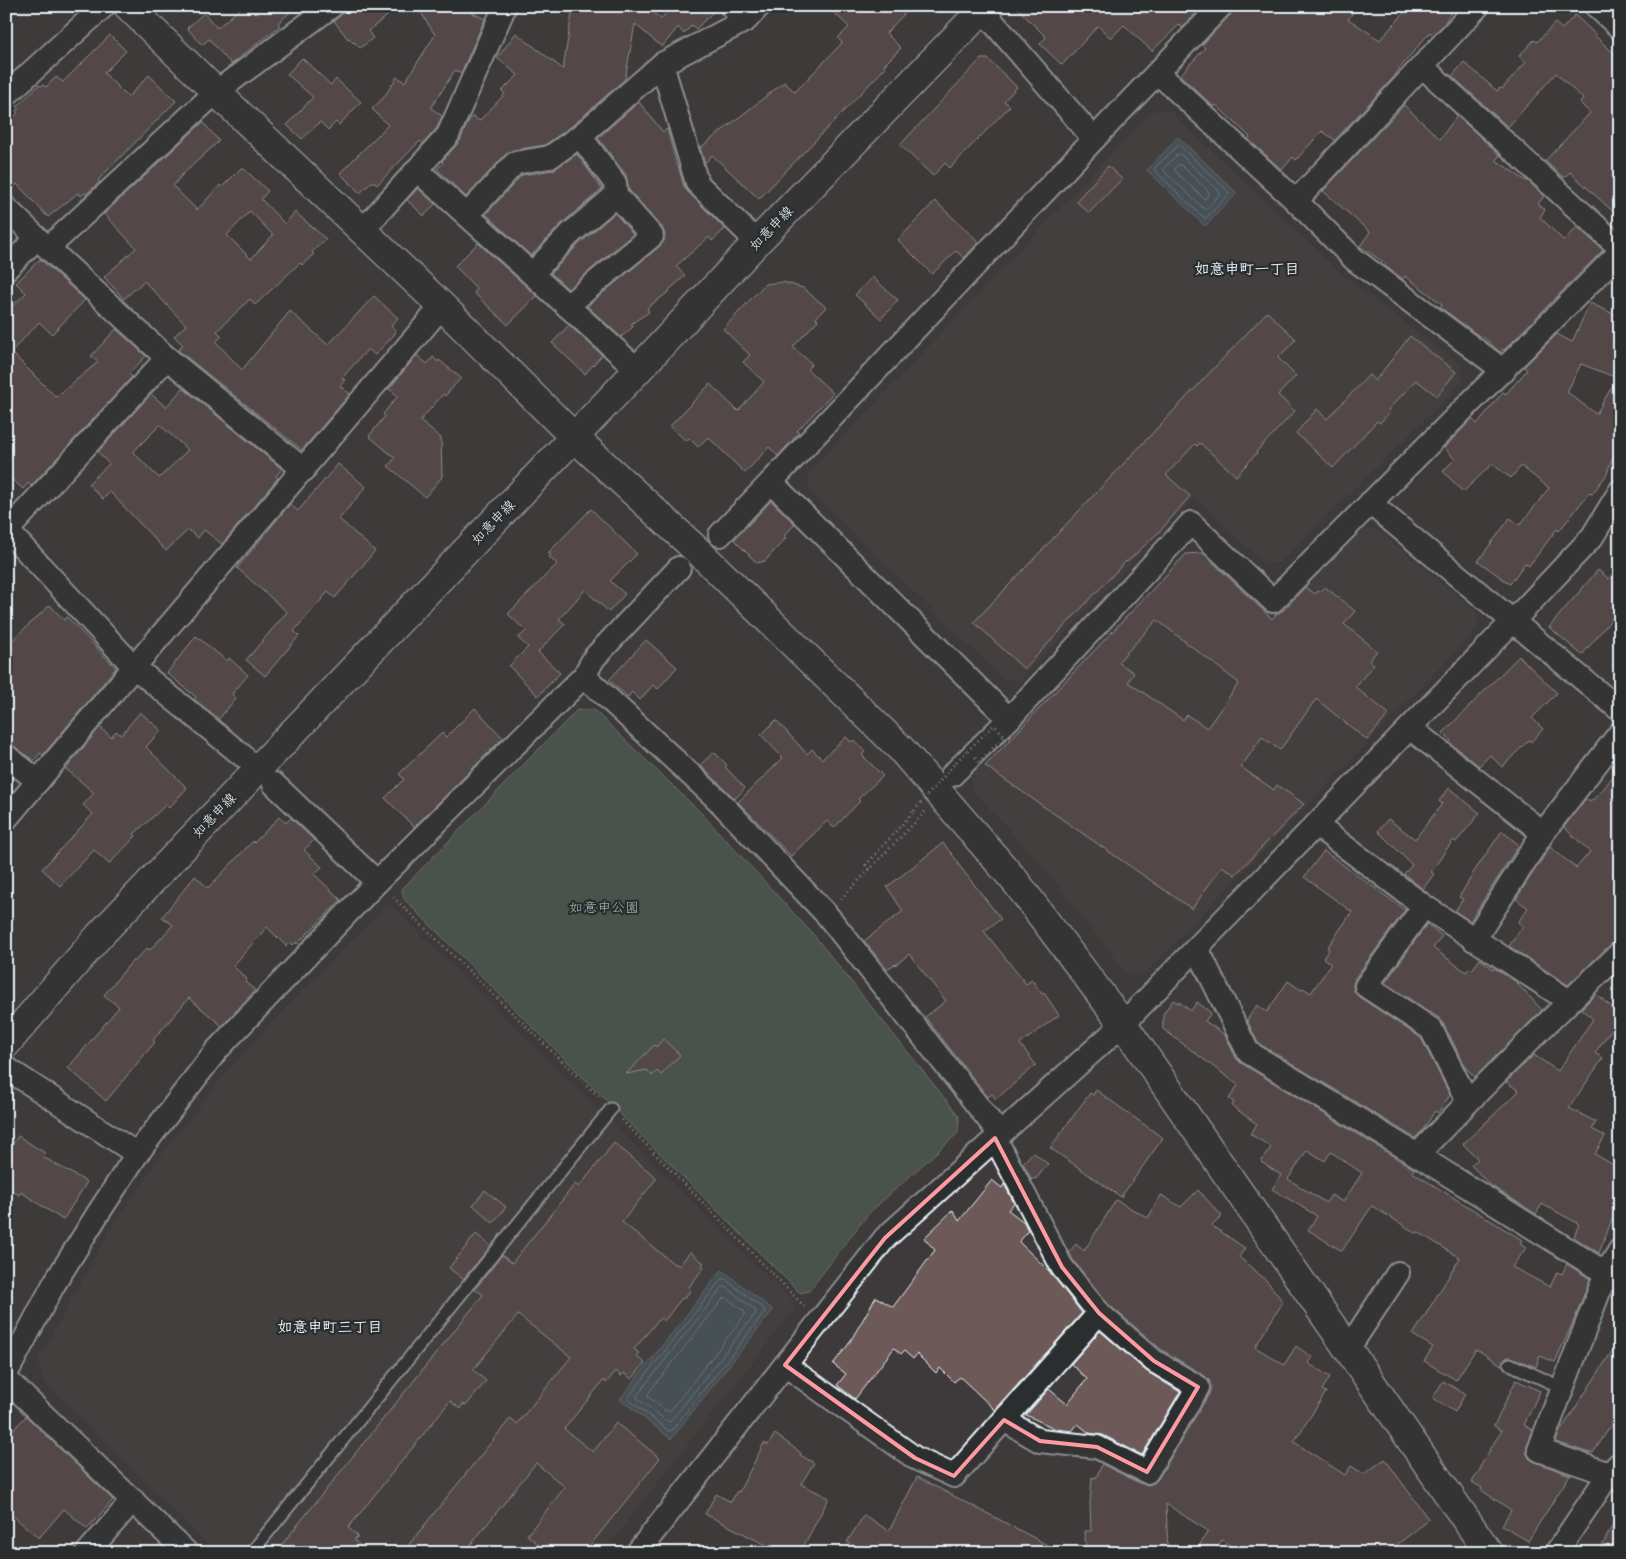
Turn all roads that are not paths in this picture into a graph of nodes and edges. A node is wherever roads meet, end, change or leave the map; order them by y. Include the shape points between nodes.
1 (104, 6) edge
2 (128, 6) edge
3 (332, 6) edge
4 (506, 6) edge
5 (1222, 6) edge
6 (1478, 6) edge
7 (1596, 6) edge
8 (983, 8) edge
9 (745, 11) edge
10 (1620, 28) edge
11 (662, 64) junction
12 (1423, 67) junction
13 (1158, 74) junction
14 (216, 92) junction
15 (6, 95) edge
16 (580, 136) junction
17 (1094, 139) junction
18 (416, 170) junction
19 (616, 195) junction
20 (1296, 201) junction
21 (6, 208) edge
22 (467, 215) junction
23 (362, 231) junction
24 (757, 242) junction
25 (42, 243) junction
26 (1620, 250) edge
27 (6, 269) edge
28 (532, 274) junction
29 (442, 306) junction
30 (567, 306) junction
31 (167, 358) junction
32 (638, 370) junction
33 (1504, 371) junction
34 (574, 437) junction
35 (304, 470) junction
36 (771, 482) junction
37 (1620, 491) edge
38 (1370, 503) junction
39 (7, 531) edge
40 (720, 535) dead end
41 (680, 568) dead end
42 (1513, 621) junction
43 (134, 667) junction
44 (584, 676) junction
45 (1620, 710) edge
46 (1009, 718) junction
47 (1410, 728) junction
48 (1620, 733) edge
49 (6, 756) edge
50 (243, 756) dead end
51 (952, 775) dead end
52 (38, 782) junction
53 (274, 784) dead end
54 (6, 819) edge
55 (1316, 825) junction
56 (1543, 832) junction
57 (378, 882) junction
58 (1424, 906) junction
59 (1474, 940) junction
60 (1197, 948) junction
61 (1620, 953) edge
62 (1569, 1001) junction
63 (1123, 1024) junction
64 (6, 1044) edge
65 (6, 1068) edge
66 (1468, 1102) junction
67 (611, 1109) dead end
68 (998, 1136) junction
69 (137, 1154) junction
70 (1418, 1156) junction
71 (1620, 1250) edge
72 (1398, 1274) dead end
73 (1613, 1277) edge
74 (1099, 1312) junction
75 (1348, 1349) junction
76 (1510, 1364) dead end
77 (785, 1365) junction
78 (6, 1374) edge
79 (6, 1378) edge
80 (1563, 1385) junction
81 (1004, 1420) junction
82 (1616, 1472) edge
83 (133, 1500) junction
84 (87, 1553) edge
85 (187, 1553) edge
86 (251, 1553) edge
87 (637, 1553) edge
88 (1489, 1553) edge
89 (1556, 1553) edge

1 - 15 street
2 - 14 street
3 - 14 street
4 - 18 street via 448,136
5 - 13 street
6 - 12 street
7 - 10 street
8 - 17 street
8 - 24 street, 如意申線
9 - 11 street
11 - 16 street
11 - 24 street via 697,183
12 - 20 street
12 - 26 street
13 - 17 street
13 - 20 street
14 - 23 street
14 - 25 street
16 - 19 street via 615,183
16 - 22 street via 550,157 515,163
17 - 36 street
18 - 22 street
18 - 23 street
19 - 28 street via 570,234
19 - 30 street via 652,236
20 - 33 street via 1355,260
21 - 25 street
22 - 28 street
23 - 29 street
24 - 32 street, 如意申線
25 - 27 street
25 - 31 street
26 - 33 street
28 - 30 street
29 - 34 street
29 - 35 street
30 - 32 street
31 - 35 street
31 - 39 street
32 - 34 street, 如意申線
33 - 38 street
34 - 63 street via 700,553 901,749 1016,882
34 - 64 street, 如意申線 via 99,936
35 - 43 street
36 - 40 street
36 - 46 street
37 - 42 street via 1592,537
38 - 42 street
38 - 46 street via 1273,601 1191,523
39 - 43 street
41 - 44 street via 594,658
42 - 45 street
42 - 47 street
43 - 50 street
43 - 52 street
44 - 57 street
44 - 68 street via 718,800 827,915
46 - 51 street
47 - 55 street
47 - 56 street
48 - 56 street
49 - 52 street
52 - 54 street
53 - 57 street
55 - 58 street
55 - 60 street
56 - 59 street
57 - 69 street via 216,1051
58 - 59 street
58 - 66 street via 1366,986 1431,1029
59 - 62 street
60 - 63 street
60 - 70 street via 1248,1052
61 - 62 street
62 - 66 street
63 - 68 street
63 - 75 street
65 - 69 street
66 - 70 street
67 - 86 lane
68 - 74 street via 1062,1267
68 - 77 street via 885,1238
69 - 78 street via 54,1284
70 - 73 street
71 - 73 street
72 - 75 street
73 - 80 street
74 - 81 street
74 - 81 street via 1154,1361 1198,1387 1147,1472 1097,1447 1040,1442
75 - 88 street
76 - 80 lane
77 - 81 street via 915,1458 954,1476
77 - 87 street
79 - 83 street
80 - 82 street via 1539,1450
82 - 89 street
83 - 84 street
83 - 85 street

